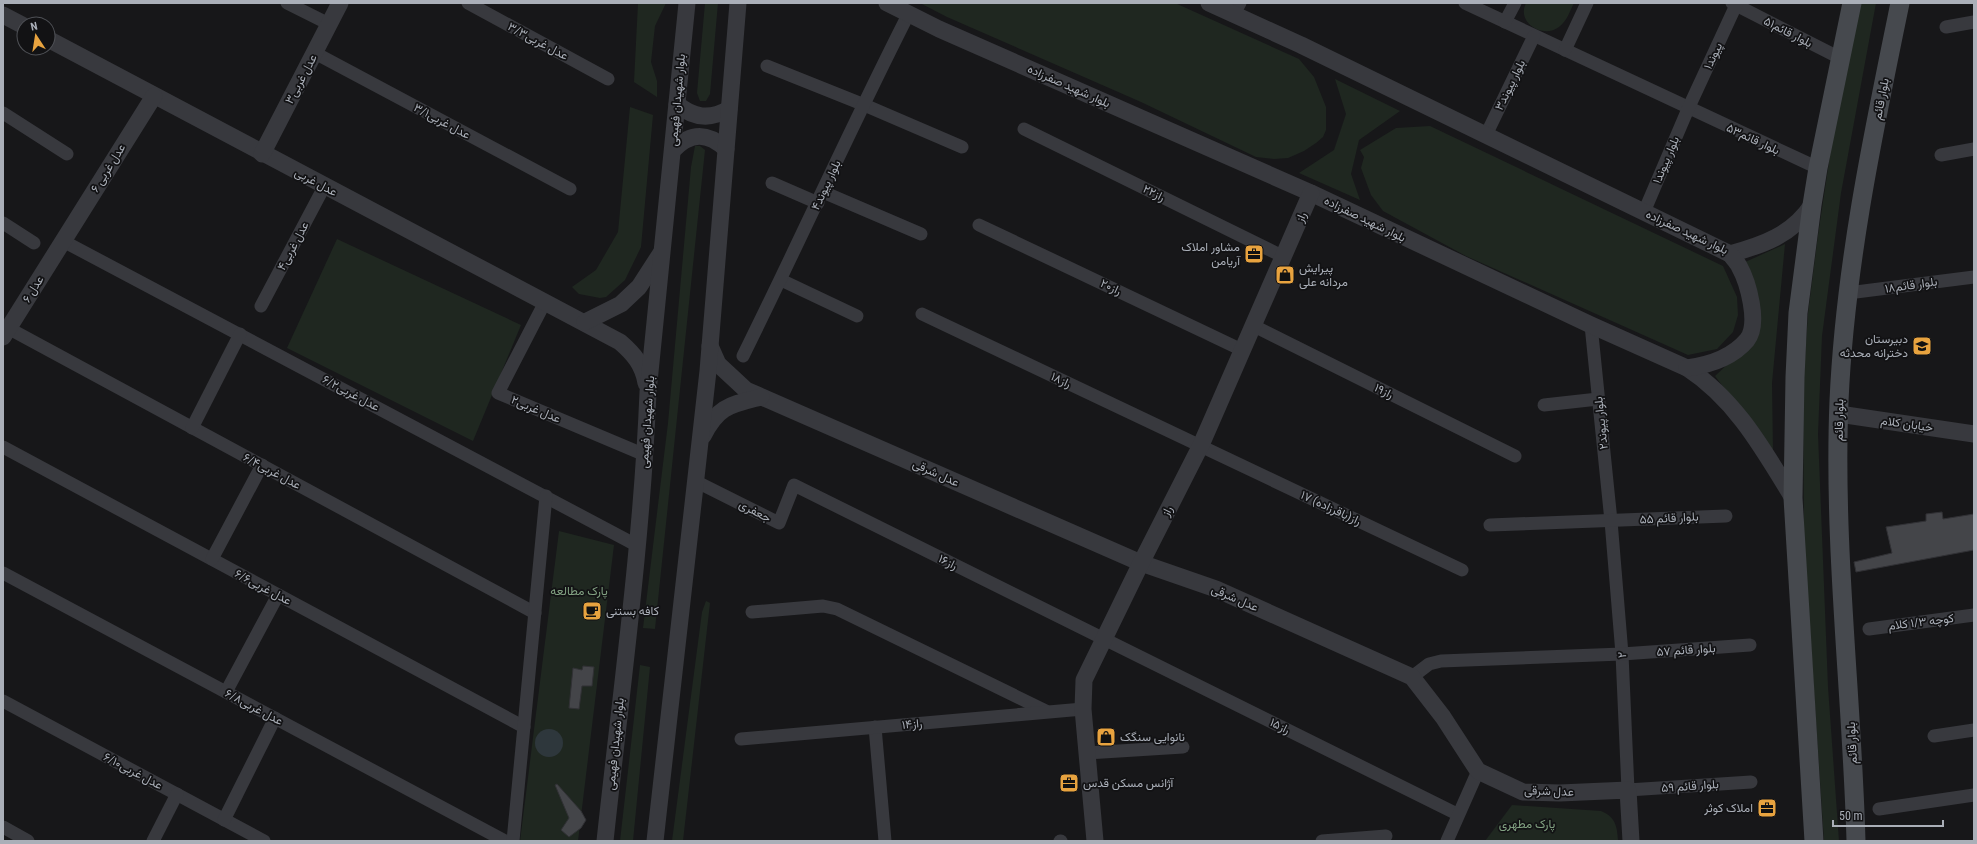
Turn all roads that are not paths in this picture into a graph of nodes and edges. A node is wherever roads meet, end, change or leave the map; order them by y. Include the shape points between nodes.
1 (287, 3) edge
2 (340, 3) edge
3 (468, 3) edge
4 (687, 3) edge
5 (738, 3) edge
6 (887, 3) edge
7 (1209, 3) edge
8 (1465, 3) edge
9 (1515, 3) edge
10 (1586, 3) edge
11 (1852, 3) edge
12 (1900, 3) edge
13 (1735, 4) edge
14 (1237, 8) edge
15 (3, 15) edge
16 (908, 15) junction
17 (16, 22) edge
18 (1505, 22) junction
19 (1974, 22) edge
20 (329, 24) junction
21 (1946, 27) dead end
22 (1534, 36) junction
23 (56, 43) edge
24 (1565, 50) junction
25 (315, 53) junction
26 (1840, 58) junction
27 (768, 66) dead end
28 (608, 79) dead end
29 (154, 96) junction
30 (677, 104) junction
31 (862, 104) junction
32 (729, 109) junction
33 (1688, 109) junction
34 (3, 113) edge
35 (1024, 129) dead end
36 (1486, 135) junction
37 (962, 147) dead end
38 (726, 149) junction
39 (673, 150) junction
40 (1974, 150) edge
41 (67, 154) dead end
42 (262, 154) junction
43 (1941, 155) dead end
44 (1818, 168) junction
45 (772, 183) dead end
46 (324, 187) junction
47 (570, 189) dead end
48 (1311, 193) junction
49 (820, 198) junction
50 (1812, 205) junction
51 (1644, 212) junction
52 (3, 223) edge
53 (979, 224) dead end
54 (921, 234) dead end
55 (63, 241) junction
56 (34, 243) dead end
57 (663, 251) junction
58 (1730, 254) junction
59 (1284, 257) junction
60 (1974, 277) edge
61 (781, 280) junction
62 (1848, 294) junction
63 (545, 302) junction
64 (262, 306) dead end
65 (922, 314) dead end
66 (857, 316) dead end
67 (585, 322) junction
68 (1254, 326) junction
69 (1591, 326) junction
70 (6, 333) edge
71 (240, 334) junction
72 (710, 346) junction
73 (1242, 350) junction
74 (743, 356) dead end
75 (1687, 368) junction
76 (648, 392) junction
77 (761, 397) junction
78 (1598, 399) junction
79 (1544, 405) dead end
80 (1839, 414) junction
81 (192, 428) junction
82 (1974, 434) edge
83 (700, 441) junction
84 (1201, 446) junction
85 (3, 447) edge
86 (645, 455) junction
87 (1515, 456) dead end
88 (262, 465) junction
89 (695, 480) junction
90 (794, 486) joint
91 (546, 496) junction
92 (1792, 498) junction
93 (1726, 516) dead end
94 (1611, 521) junction
95 (1490, 525) dead end
96 (638, 546) junction
97 (212, 559) junction
98 (1141, 563) junction
99 (1462, 570) dead end
100 (3, 573) edge
101 (278, 595) junction
102 (752, 612) dead end
103 (535, 613) junction
104 (1974, 615) edge
105 (1869, 629) dead end
106 (1103, 639) junction
107 (1750, 645) dead end
108 (1622, 654) junction
109 (1412, 677) junction
110 (226, 692) junction
111 (3, 701) edge
112 (1083, 709) junction
113 (1047, 711) junction
114 (275, 718) junction
115 (524, 727) junction
116 (875, 727) junction
117 (1974, 730) edge
118 (1934, 736) dead end
119 (741, 739) dead end
120 (1183, 747) dead end
121 (1087, 753) junction
122 (1478, 771) junction
123 (1751, 782) dead end
124 (1628, 790) junction
125 (177, 794) junction
126 (1974, 795) edge
127 (1879, 809) dead end
128 (1458, 814) junction
129 (224, 820) junction
130 (3, 827) edge
131 (1386, 836) dead end
132 (28, 841) edge
133 (153, 841) edge
134 (264, 841) edge
135 (505, 841) edge
136 (512, 841) edge
137 (605, 841) edge
138 (656, 841) edge
139 (885, 841) edge
140 (1095, 841) edge
141 (1322, 841) edge
142 (1447, 841) edge
143 (1631, 841) edge
144 (1814, 841) edge
145 (1856, 841) edge

1 - 20 street
2 - 20 street, عدل غربی۳
3 - 28 street, عدل غربی۳/۳
4 - 30 street, بلوار شهیدان فهیمی
5 - 32 street
6 - 16 street, بلوار شهید صفرزاده
7 - 14 street, بلوار شهید صفرزاده
8 - 18 street, بلوار قائم۵۳
9 - 18 street
10 - 24 street
11 - 26 main road
12 - 62 main road, بلوار قائم via 1868,164
13 - 26 street, بلوار قائم۵۱
13 - 33 street, پیوند۱
14 - 36 street, بلوار شهید صفرزاده
15 - 17 street
16 - 31 street, بلوار پیوند۴
16 - 48 street, بلوار شهید صفرزاده
18 - 22 street, بلوار قائم۵۳
19 - 21 street
20 - 25 street, عدل غربی۳
22 - 24 street, بلوار قائم۵۳
22 - 36 street, بلوار پیوند۳
23 - 29 street, عدل غربی
24 - 33 street, بلوار قائم۵۳
25 - 42 street, عدل غربی۳
25 - 47 street, عدل غربی۳/۱
26 - 44 main road
27 - 31 street
29 - 42 street, عدل غربی
29 - 55 street, عدل غربی ۶
30 - 32 street via 684,110 702,117 712,117
30 - 39 street, بلوار شهیدان فهیمی
31 - 37 street
31 - 49 street, بلوار پیوند۴
32 - 38 street
33 - 44 street, بلوار قائم۵۳
33 - 51 street, بلوار پیوند۱
34 - 41 street
35 - 59 street, راز۲۲
36 - 51 street, بلوار شهید صفرزاده
38 - 39 street via 717,141 705,136 693,136 682,141
38 - 72 street
39 - 57 street, بلوار شهیدان فهیمی
40 - 43 street
42 - 46 street, عدل غربی
44 - 50 main road
45 - 49 street
46 - 63 street, عدل غربی
46 - 64 street, عدل غربی۴
48 - 59 street, راز
48 - 69 street, بلوار شهید صفرزاده
49 - 54 street
49 - 61 street, بلوار پیوند۴
50 - 58 street, بلوار شهید صفرزاده via 1802,219 1780,235 1765,243
50 - 92 main road via 1798,313
51 - 58 street, بلوار شهید صفرزاده
52 - 56 street
53 - 73 street, راز۲۰
55 - 70 street, عدل ۶
55 - 71 street, ۶/۲عدل غربی
57 - 67 street via 639,287 621,304
57 - 76 street, بلوار شهیدان فهیمی
58 - 75 street via 1739,266 1750,296 1752,326 1748,338 1735,351 1720,360
59 - 68 street, راز
60 - 62 street, بلوار قائم۱۸
61 - 66 street
61 - 74 street, بلوار پیوند۴
62 - 80 main road, بلوار قائم
63 - 67 street, عدل غربی
63 - 86 street, عدل غربی۲ via 498,393
65 - 84 street, راز۱۸
67 - 76 street, عدل غربی via 620,342 635,355 644,372
68 - 73 street, راز
68 - 87 street, راز۱۹
69 - 75 street, بلوار شهید صفرزاده
69 - 78 street, بلوار پیوند۲
70 - 81 street, ۶/۴عدل غربی
71 - 81 street
71 - 91 street, ۶/۲عدل غربی
72 - 77 street, عدل شرقی via 718,364 733,380
72 - 83 street
73 - 84 street, راز
75 - 92 street, بلوار شهید صفرزاده via 1724,398 1750,429
76 - 86 street, بلوار شهیدان فهیمی
77 - 83 street via 722,408 709,423
77 - 98 street, عدل شرقی
78 - 79 street
78 - 94 street, بلوار پیوند۲
80 - 82 street, خیابان کلام
80 - 145 main road, بلوار قائم via 1838,496
81 - 88 street, ۶/۴عدل غربی
83 - 89 street
84 - 98 street, راز
84 - 99 street, ۱۷ راز(باقرزاده)
85 - 97 street, ۶/۶عدل غربی
86 - 96 street, بلوار شهیدان فهیمی
88 - 97 street
88 - 103 street, ۶/۴عدل غربی
89 - 90 street, جعفری via 779,523
89 - 138 street
90 - 106 street, راز۱۶
91 - 96 street, ۶/۲عدل غربی
91 - 103 street
92 - 144 main road
93 - 94 street, بلوار قائم ۵۵
94 - 95 street, بلوار قائم ۵۵
94 - 108 street, ۲
96 - 137 street, بلوار شهیدان فهیمی
97 - 101 street, ۶/۶عدل غربی
98 - 106 street, راز
98 - 109 street, عدل شرقی via 1216,589
100 - 110 street, ۶/۸عدل غربی
101 - 110 street
101 - 115 street, ۶/۶عدل غربی
102 - 113 street via 823,606 837,609
103 - 115 street
104 - 105 street, کوچه ۱/۳ کلام
106 - 112 street, راز via 1084,680
106 - 128 street, راز۱۵
107 - 108 street, بلوار قائم ۵۷
108 - 109 street, بلوار قائم ۵۷ via 1441,661 1429,664
108 - 124 street, ۲
109 - 122 street, عدل شرقی via 1443,717
110 - 114 street, ۶/۸عدل غربی
111 - 125 street, ۶/۱۰عدل غربی
112 - 113 street, راز۱۴
112 - 121 street, راز
113 - 116 street, راز۱۴
114 - 129 street
114 - 135 street, ۶/۸عدل غربی
115 - 136 street
116 - 119 street, راز۱۴
116 - 139 street
117 - 118 street
120 - 121 street
121 - 140 street, راز
122 - 124 street, عدل شرقی via 1523,792
122 - 128 street
123 - 124 street, بلوار قائم ۵۹
124 - 143 street
125 - 129 street, ۶/۱۰عدل غربی
125 - 133 street
126 - 127 street
128 - 142 street
129 - 134 street, ۶/۱۰عدل غربی
130 - 132 street
131 - 141 street

